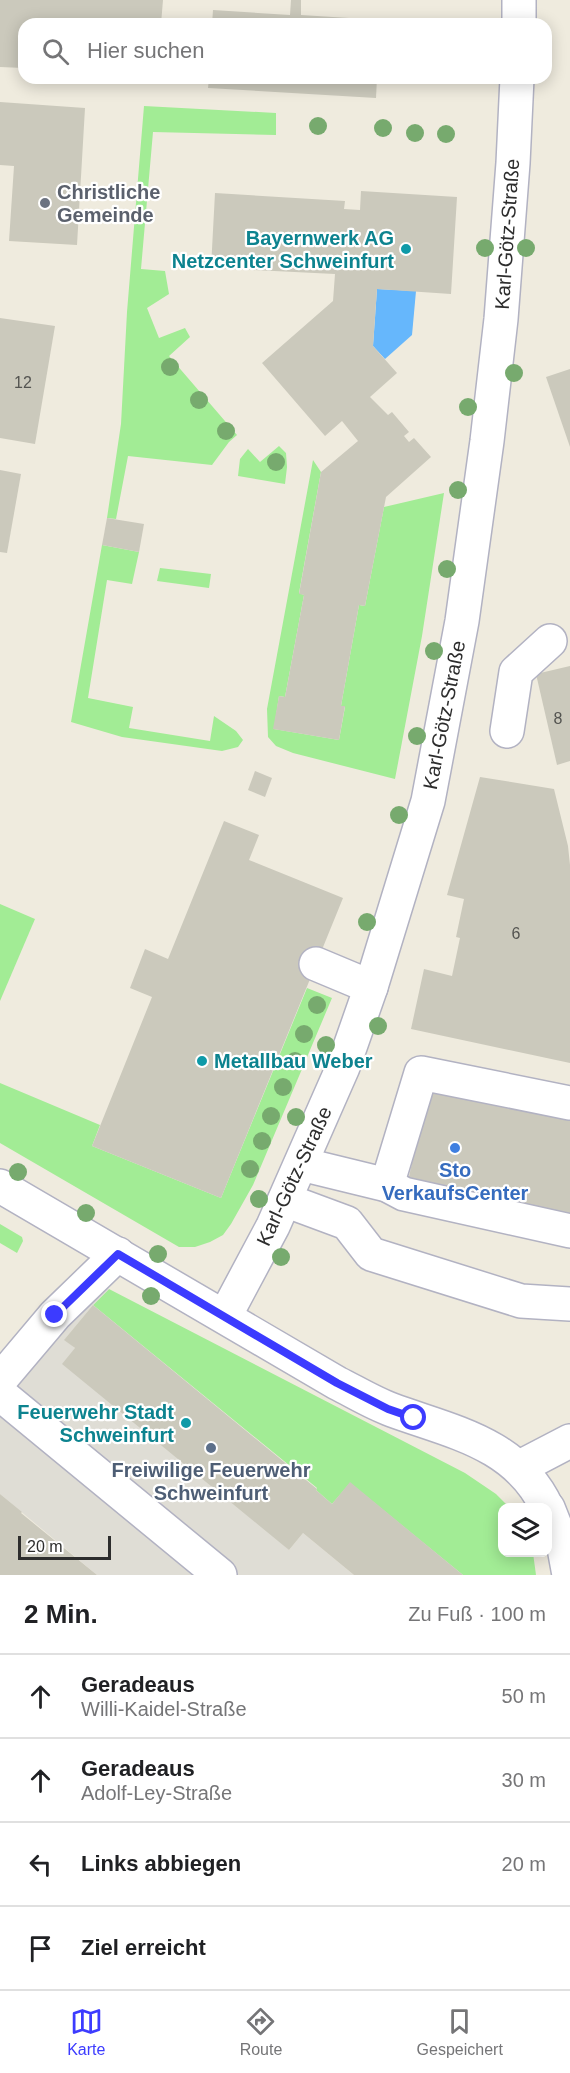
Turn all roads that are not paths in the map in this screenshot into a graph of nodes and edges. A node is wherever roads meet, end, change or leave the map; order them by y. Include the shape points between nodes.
1 (519, 0) edge
2 (519, 18) edge
3 (517, 84) edge
4 (550, 641) dead end
5 (507, 731) dead end
6 (316, 964) dead end
7 (371, 987) junction
8 (570, 1103) edge
9 (301, 1164) junction
10 (387, 1185) junction
11 (0, 1186) edge
12 (285, 1200) junction
13 (570, 1231) edge
14 (118, 1254) junction
15 (570, 1304) edge
16 (225, 1316) junction
17 (0, 1380) edge
18 (0, 1394) edge
19 (570, 1441) edge
20 (520, 1467) junction
21 (545, 1503) edge
22 (552, 1520) edge
23 (220, 1575) edge
24 (569, 1575) edge

1 - 2 street
3 - 7 street, Karl-Götz-Straße via 501,319 462,621 428,801
4 - 5 street via 516,672
6 - 7 street
7 - 9 street, Karl-Götz-Straße via 343,1067
8 - 10 street via 421,1073
9 - 10 street
9 - 12 street, Karl-Götz-Straße
10 - 13 street via 404,1194
11 - 14 street
12 - 15 street via 347,1223 371,1254 522,1301
12 - 16 street, Karl-Götz-Straße
14 - 16 street
14 - 17 street via 55,1315
16 - 20 street via 337,1383 388,1409 499,1451
18 - 23 street
19 - 20 street
20 - 21 street
22 - 24 street via 564,1548

